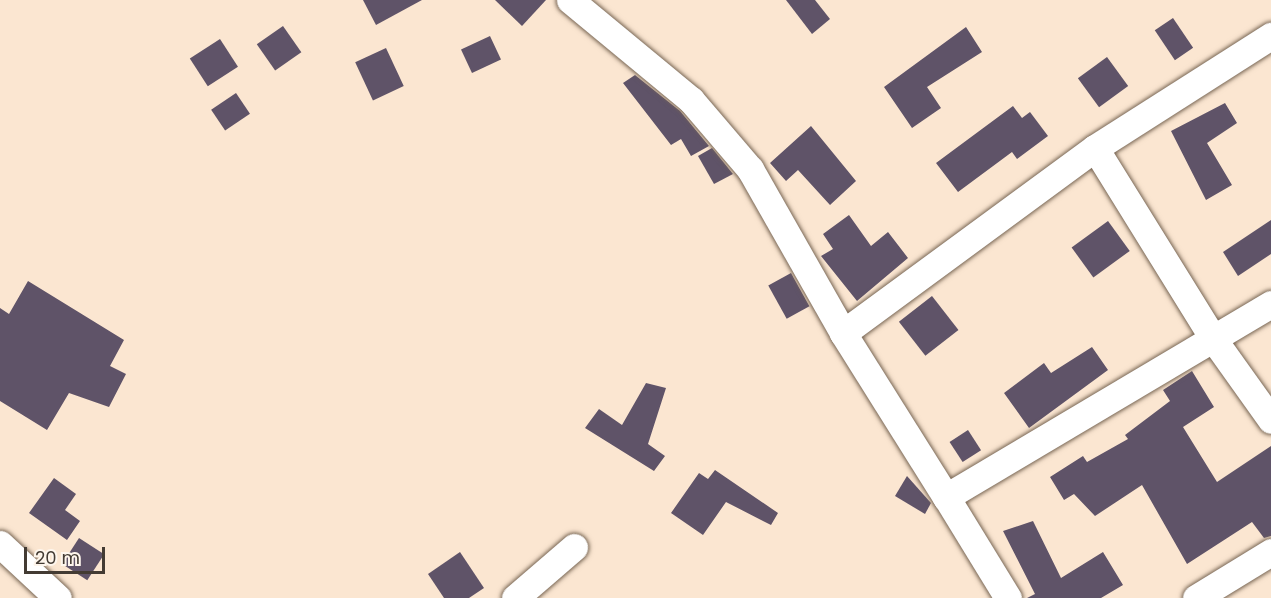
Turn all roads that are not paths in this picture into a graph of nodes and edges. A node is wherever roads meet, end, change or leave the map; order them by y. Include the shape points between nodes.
1 (570, 0) edge
2 (1271, 36) edge
3 (1095, 148) junction
4 (1271, 304) edge
5 (843, 333) junction
6 (1214, 340) junction
7 (1271, 420) edge
8 (946, 497) junction
9 (0, 544) edge
10 (574, 547) dead end
11 (1271, 552) edge
12 (47, 594) edge
13 (515, 598) edge
14 (1008, 598) edge
15 (1196, 598) edge

1 - 5 street via 691,100 750,169
2 - 3 street
3 - 5 street
3 - 6 street
4 - 6 street
5 - 8 street
6 - 7 street
6 - 8 street
8 - 14 street
9 - 12 street
10 - 13 street
11 - 15 street

